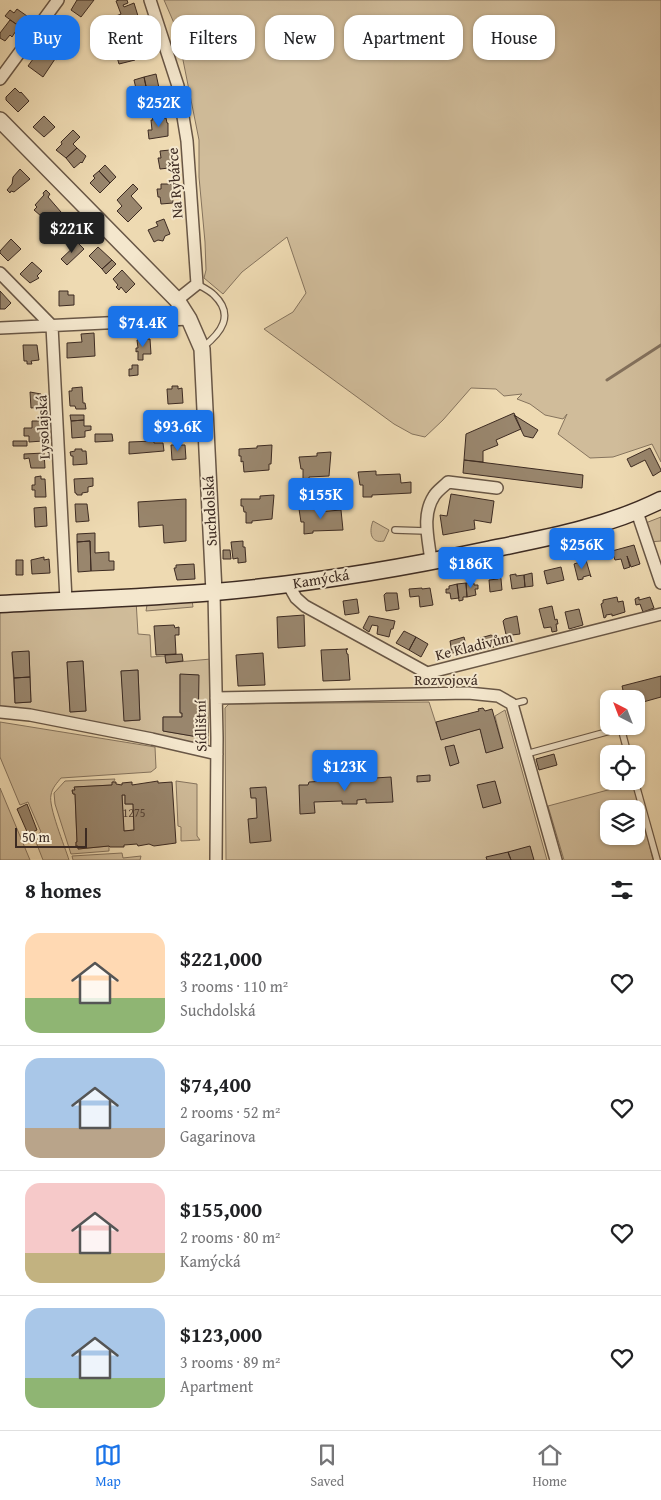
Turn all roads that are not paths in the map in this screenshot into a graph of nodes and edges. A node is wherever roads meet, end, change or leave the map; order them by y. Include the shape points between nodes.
1 (58, 0) edge
2 (150, 0) edge
3 (0, 79) edge
4 (0, 120) edge
5 (0, 273) edge
6 (197, 284) junction
7 (178, 300) junction
8 (189, 319) junction
9 (52, 326) junction
10 (0, 328) edge
11 (202, 348) junction
12 (496, 488) dead end
13 (661, 500) edge
14 (637, 512) junction
15 (395, 530) dead end
16 (426, 531) junction
17 (431, 562) junction
18 (661, 583) edge
19 (288, 584) junction
20 (214, 592) junction
21 (66, 600) junction
22 (0, 604) edge
23 (661, 614) edge
24 (216, 698) junction
25 (524, 701) dead end
26 (512, 704) junction
27 (0, 712) edge
28 (626, 745) edge
29 (217, 754) junction
30 (526, 754) junction
31 (638, 790) edge
32 (216, 860) edge
33 (556, 860) edge
34 (657, 860) edge

1 - 3 street
2 - 6 street, Na Rybářce via 178,86 187,141
4 - 7 street, Suchdolská
5 - 9 street
6 - 7 street
6 - 11 lane via 214,295 224,309 224,322 216,337
7 - 8 street, Suchdolská
8 - 9 street
8 - 11 street, Suchdolská
9 - 10 street
9 - 21 street, Lysolajská
11 - 20 street, Suchdolská
12 - 16 street via 448,482 434,496 428,511
13 - 14 main road, Kamýcká
14 - 17 main road, Kamýcká via 548,537
14 - 18 street
15 - 16 lane
16 - 17 street
17 - 19 main road, Kamýcká
19 - 20 main road, Kamýcká
19 - 23 street, Ke Kladivům via 305,606 427,673
20 - 21 main road, Kamýcká
20 - 24 street, Sídlištní
21 - 22 main road, Kamýcká
24 - 26 street, Rozvojová via 468,693 498,696
24 - 29 street, Sídlištní
25 - 26 lane
26 - 30 street
27 - 29 street via 24,714
28 - 30 lane via 621,728
29 - 32 street, Sídlištní
30 - 33 street
31 - 34 lane

